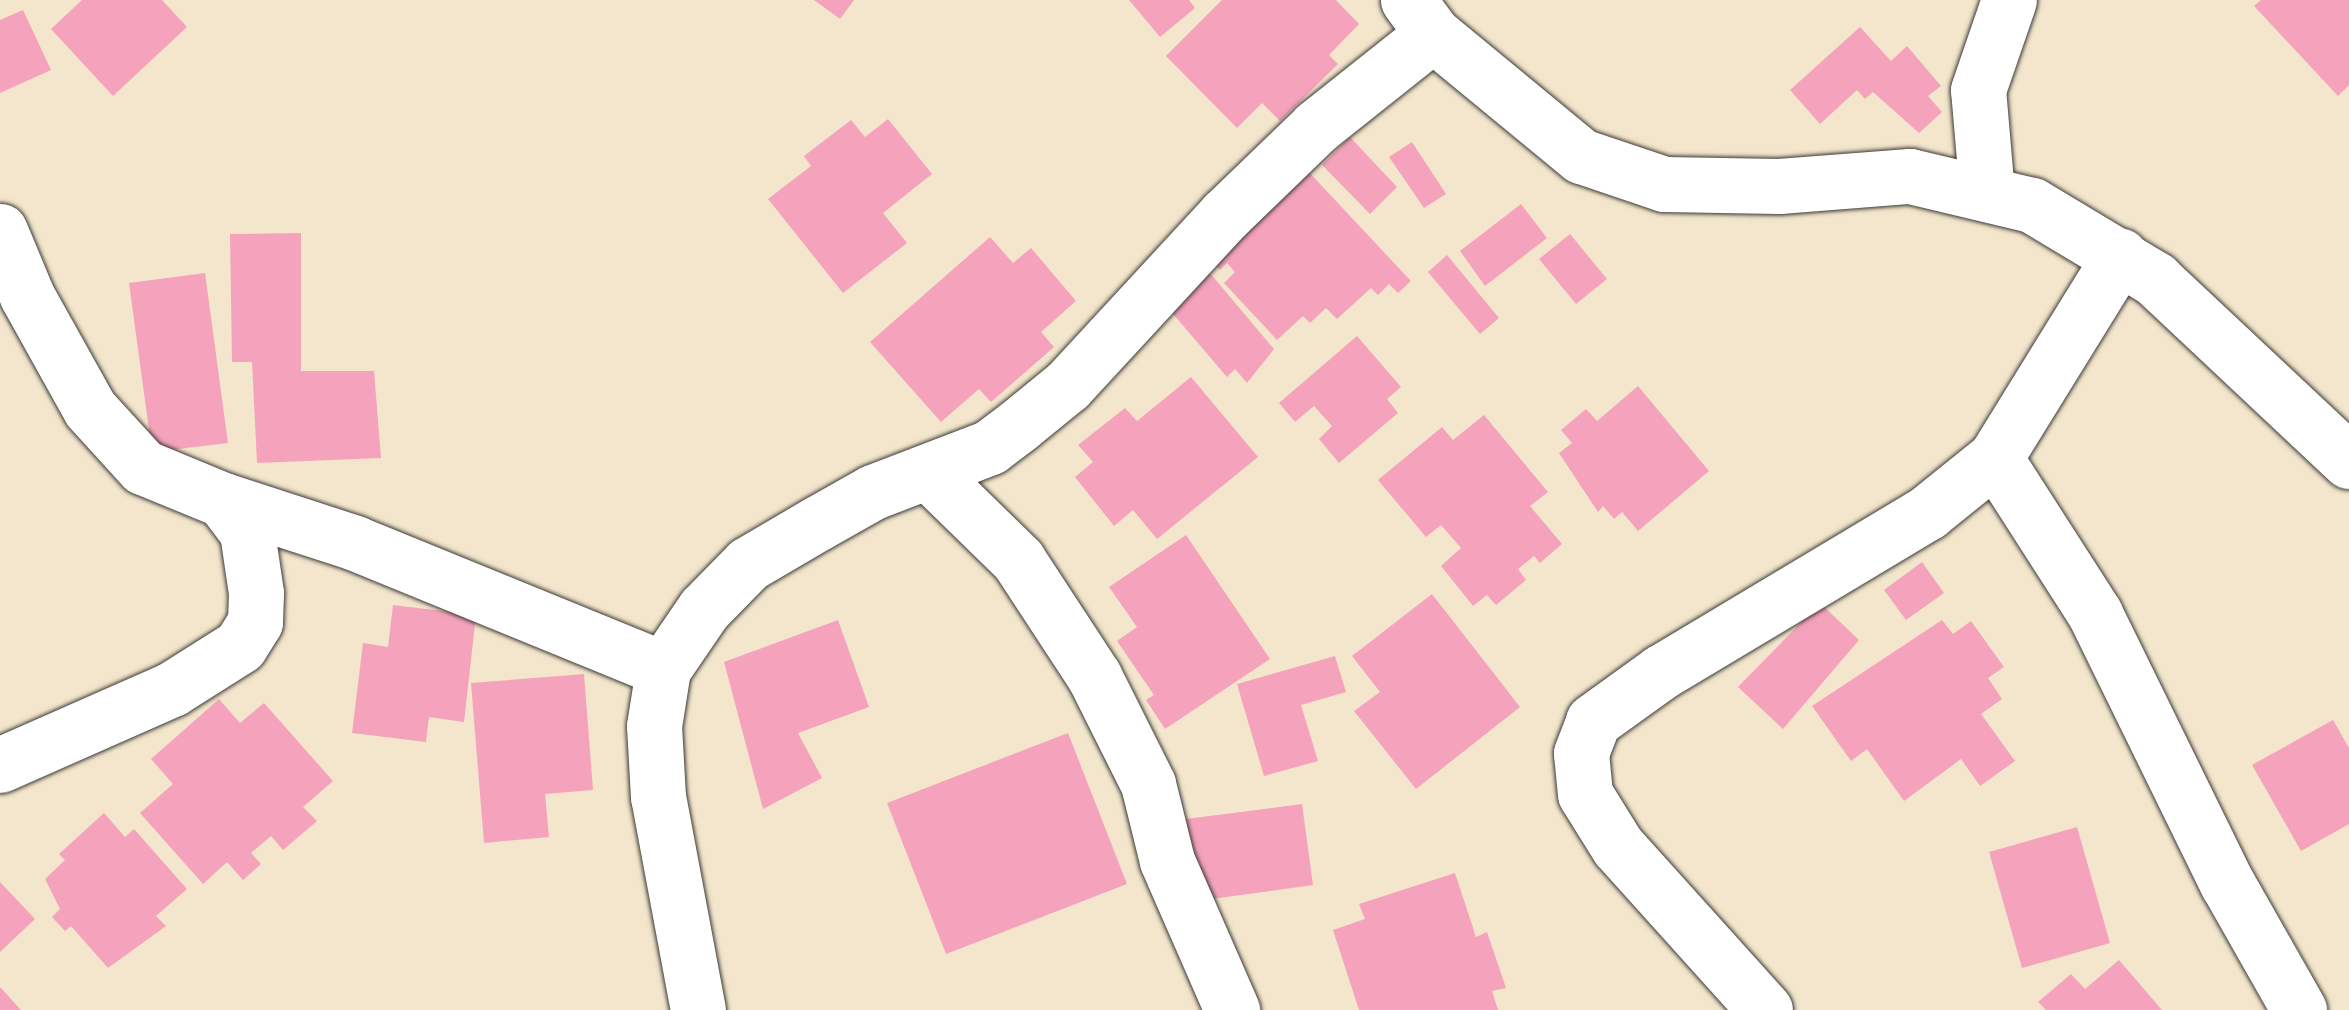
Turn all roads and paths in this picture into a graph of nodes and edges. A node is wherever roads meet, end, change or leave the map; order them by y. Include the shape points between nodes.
1 (2009, 0) edge
2 (1420, 17) edge
3 (1987, 194) junction
4 (0, 232) edge
5 (2120, 256) junction
6 (1996, 458) junction
7 (2349, 461) edge
8 (930, 474) junction
9 (223, 500) junction
10 (662, 669) junction
11 (0, 765) edge
12 (698, 1010) edge
13 (1232, 1010) edge
14 (1765, 1010) edge
15 (2300, 1010) edge

1 - 3 street via 1978,90
2 - 3 street via 1581,156 1664,184 1778,186 1910,176
2 - 8 street via 1370,78 1264,177 1068,384 990,446
3 - 5 street via 2032,205
4 - 9 street via 69,377 112,438 143,467
5 - 6 street
5 - 7 street via 2154,279
6 - 14 street via 1928,512 1661,672 1594,721 1581,753 1593,807 1618,848
6 - 15 street via 2095,614 2227,883
8 - 10 street via 873,492 748,564 704,609
8 - 13 street via 1018,560 1102,692 1148,784 1166,861
9 - 10 street via 355,542
9 - 11 street via 246,532 254,564 255,622 240,646 172,689
10 - 12 street via 654,726 658,797

